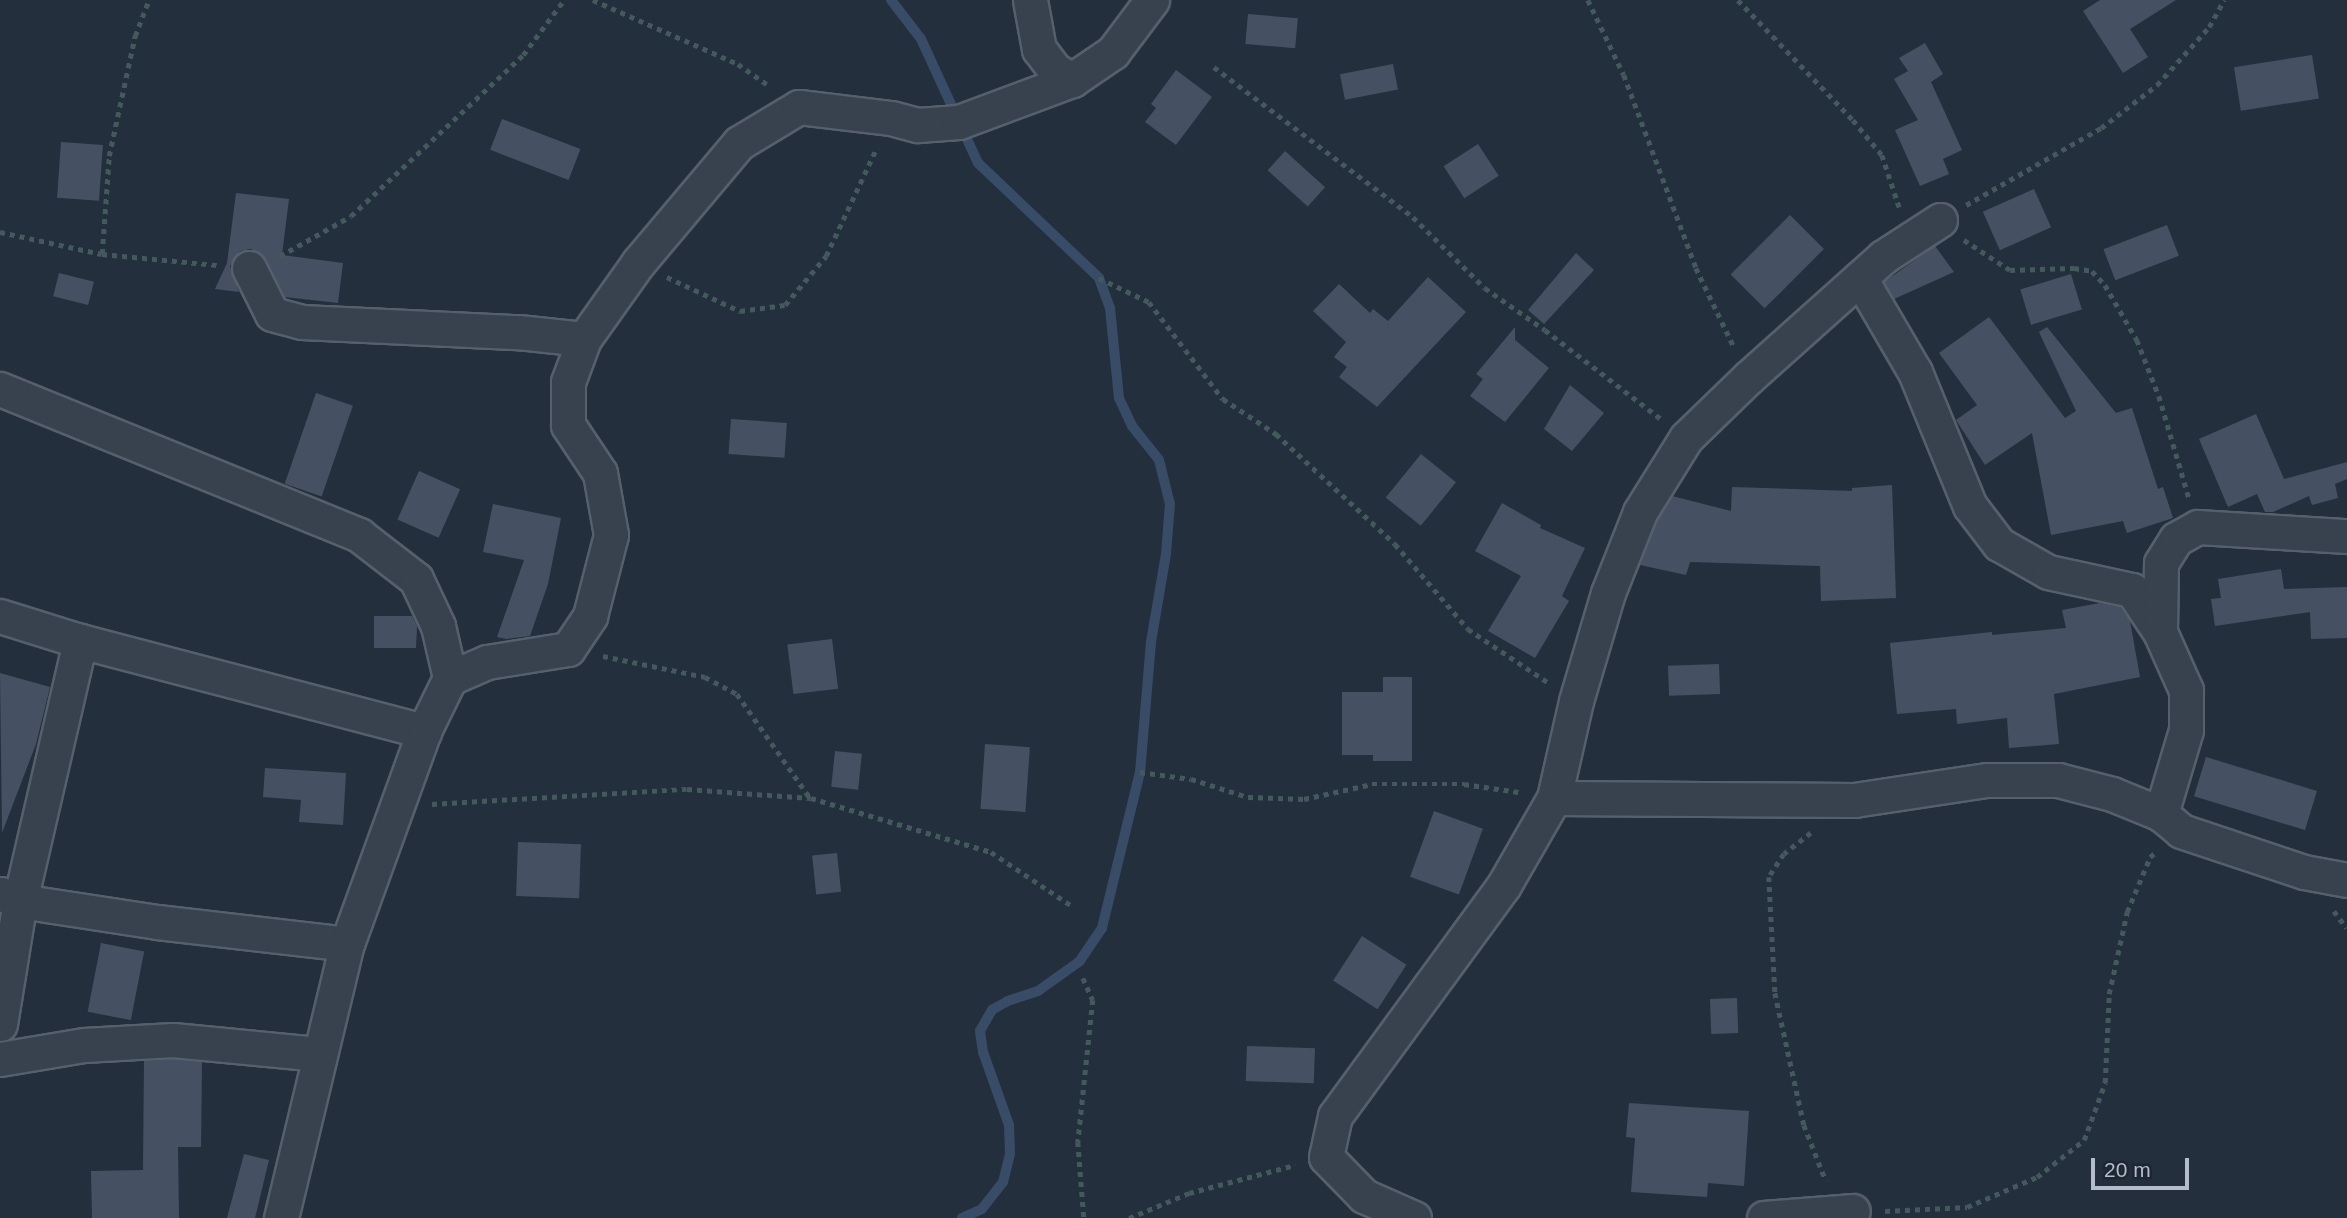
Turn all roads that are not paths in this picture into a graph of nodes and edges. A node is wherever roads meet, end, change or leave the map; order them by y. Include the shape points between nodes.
1 (1030, 0) edge
2 (1152, 0) edge
3 (1072, 80) junction
4 (1940, 220) road end
5 (248, 268) road end
6 (1860, 278) junction
7 (584, 339) junction
8 (0, 389) edge
9 (2347, 536) edge
10 (0, 616) edge
11 (2160, 632) junction
12 (80, 641) junction
13 (450, 678) junction
14 (424, 731) junction
15 (1554, 798) junction
16 (2171, 822) junction
17 (2347, 880) edge
18 (10, 897) edge
19 (347, 944) junction
20 (0, 1024) edge
21 (319, 1054) junction
22 (0, 1058) edge
23 (1853, 1211) road end
24 (281, 1218) edge
25 (1414, 1218) edge
26 (1764, 1218) edge

1 - 3 street via 1039,49 1055,70
2 - 3 street via 1113,52
3 - 7 street via 958,122 918,125 799,107 739,143 638,263
4 - 6 street via 1883,257
5 - 7 street via 272,314 302,322
6 - 11 street via 1915,372 1970,506 1999,544 2048,572 2132,590
6 - 15 street via 1686,438 1640,512 1608,593
7 - 13 street via 568,382 568,425 600,472 611,535 590,616 568,649 486,662
8 - 13 street via 359,535 416,579 438,626
9 - 11 street via 2198,527 2176,539 2161,563
10 - 12 street
11 - 16 street via 2186,690 2186,730
12 - 14 street
12 - 18 street
13 - 14 street
14 - 19 street
15 - 16 street via 1854,800 1987,780 2059,780 2112,794
15 - 25 street via 1504,885 1335,1116 1326,1157 1364,1196
16 - 17 street via 2304,872
18 - 19 street via 156,922
18 - 20 street
19 - 21 street
21 - 22 street via 173,1040 84,1045
21 - 24 street
23 - 26 street

